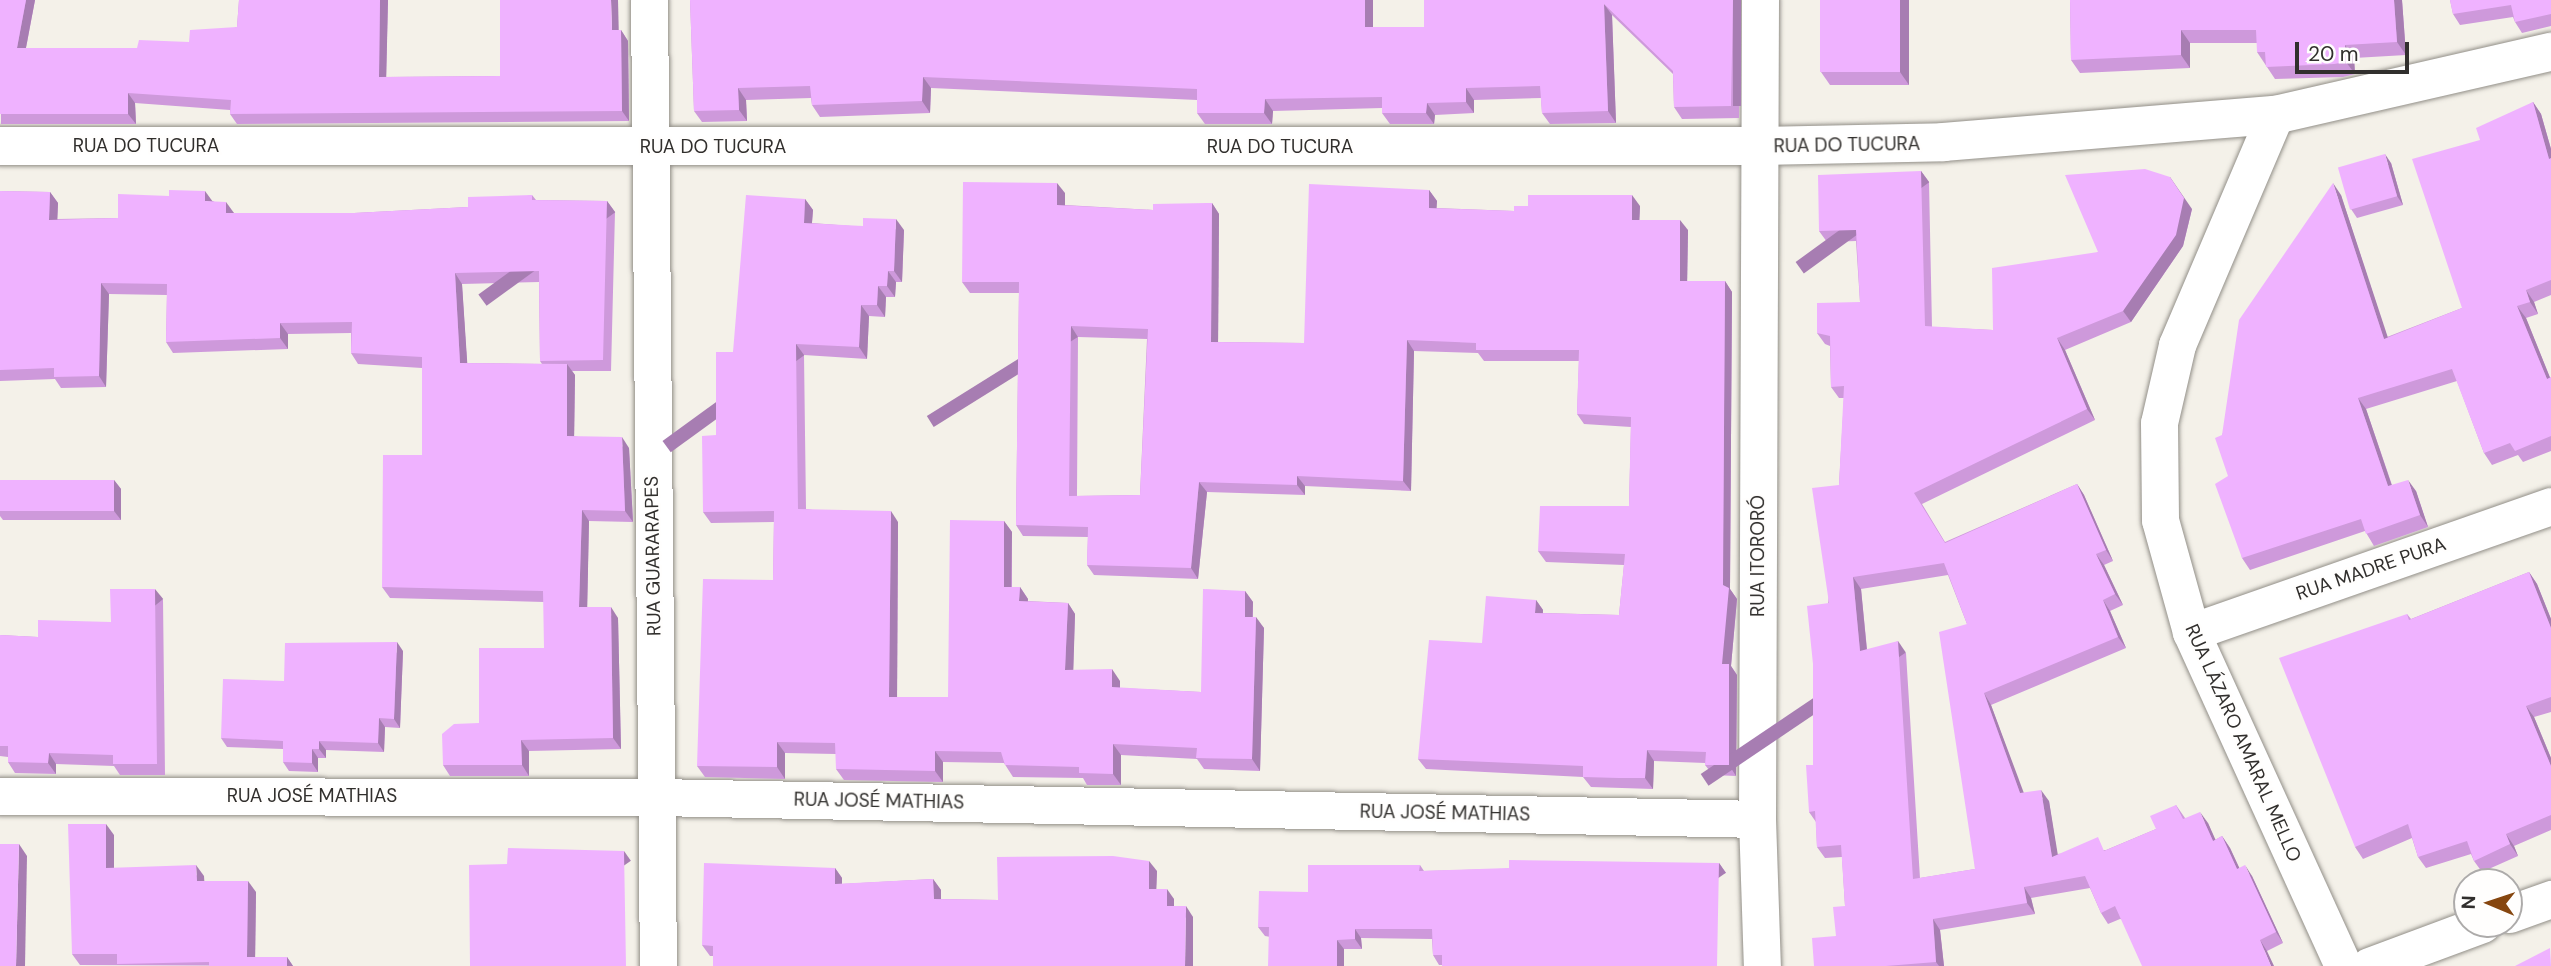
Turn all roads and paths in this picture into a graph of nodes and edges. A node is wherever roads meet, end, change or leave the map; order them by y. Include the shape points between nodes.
1 (649, 0) edge
2 (1760, 0) edge
3 (2551, 52) edge
4 (2275, 116) junction
5 (0, 146) edge
6 (1760, 146) junction
7 (648, 147) junction
8 (2551, 506) edge
9 (2191, 632) junction
10 (0, 796) edge
11 (656, 797) junction
12 (1757, 820) junction
13 (2551, 899) edge
14 (2523, 909) edge
15 (2453, 935) edge
16 (657, 966) edge
17 (1762, 966) edge
18 (2343, 966) edge
19 (2369, 966) edge

1 - 7 street, RUA GUARARAPES
2 - 6 street, RUA ITORORÓ
3 - 4 main road, RUA DO TUCURA
4 - 6 main road, RUA DO TUCURA via 1944,142
4 - 9 street, RUA LÁZARO AMARAL MELLO via 2178,345 2159,424 2160,520
5 - 7 main road, RUA DO TUCURA
6 - 7 main road, RUA DO TUCURA
6 - 12 street, RUA ITORORÓ
7 - 11 street, RUA GUARARAPES
8 - 9 street, RUA MADRE PURA
9 - 18 street, RUA LÁZARO AMARAL MELLO
10 - 11 street, RUA JOSÉ MATHIAS
11 - 12 street, RUA JOSÉ MATHIAS
11 - 16 street, RUA GUARARAPES
12 - 17 street, RUA ITORORÓ
13 - 14 street
15 - 19 street

